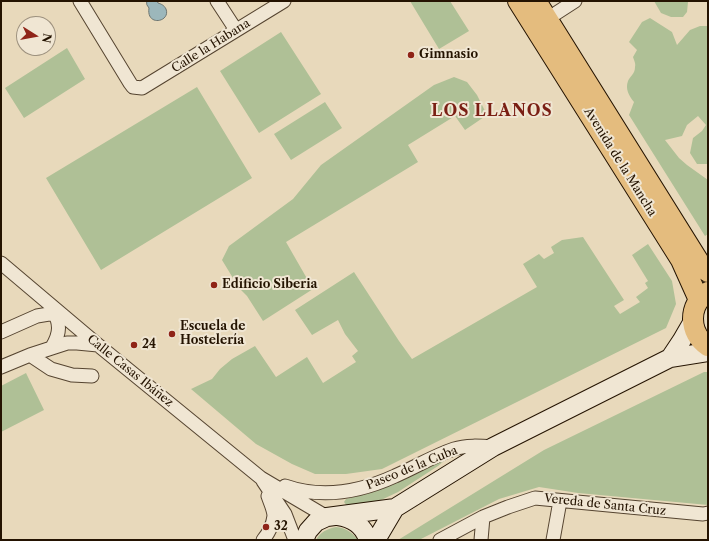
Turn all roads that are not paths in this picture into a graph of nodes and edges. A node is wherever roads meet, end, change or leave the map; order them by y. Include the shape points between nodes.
1 (80, 1) edge
2 (217, 1) edge
3 (284, 1) edge
4 (518, 1) edge
5 (536, 1) edge
6 (575, 1) edge
7 (541, 23) junction
8 (236, 30) junction
9 (1, 263) edge
10 (708, 272) edge
11 (30, 287) junction
12 (703, 296) edge
13 (57, 313) junction
14 (34, 317) junction
15 (693, 321) junction
16 (1, 332) edge
17 (98, 345) junction
18 (708, 346) edge
19 (52, 347) junction
20 (708, 352) edge
21 (30, 355) junction
22 (670, 358) junction
23 (1, 367) edge
24 (92, 376) dead end
25 (493, 447) junction
26 (261, 478) junction
27 (560, 501) junction
28 (395, 508) junction
29 (708, 513) edge
30 (331, 516) junction
31 (483, 517) junction
32 (299, 538) edge
33 (263, 540) edge
34 (368, 540) edge
35 (376, 540) edge
36 (440, 540) edge
37 (481, 540) edge
38 (553, 540) edge

1 - 8 street, Calle la Habana via 130,83 138,88 147,86
2 - 8 street
3 - 8 street, Calle la Habana
4 - 7 main road, Avenida de la Mancha
5 - 7 main road, Avenida de la Mancha
6 - 7 street
7 - 10 main road, Avenida de la Mancha
7 - 12 main road, Avenida de la Mancha
9 - 11 street, Calle Casas Ibáñez
11 - 13 street, Calle Casas Ibáñez
11 - 14 street via 37,304
12 - 15 main road via 694,312
13 - 14 street
13 - 17 street, Calle Casas Ibáñez
13 - 19 street via 59,330
14 - 16 street
15 - 18 main road via 698,337
15 - 22 main road
17 - 19 street via 67,343
17 - 26 street, Calle Casas Ibáñez
19 - 21 street
20 - 22 main road
21 - 23 street
21 - 24 street via 51,369 72,375
22 - 25 main road, Paseo de la Cuba
25 - 26 street, Paseo de la Cuba via 473,446 455,449 394,477 346,492 318,494 295,490
25 - 28 main road, Paseo de la Cuba
26 - 30 street, Calle Casas Ibáñez
26 - 32 street, Calle Casas Ibáñez
26 - 33 street via 274,515 271,528
27 - 29 street, Vereda de Santa Cruz
27 - 31 street, Vereda de Santa Cruz via 535,498
27 - 38 street
28 - 30 main road
28 - 35 main road
30 - 32 main road via 316,522
30 - 34 main road via 354,521 362,527
31 - 36 street, Vereda de Santa Cruz
31 - 37 street

